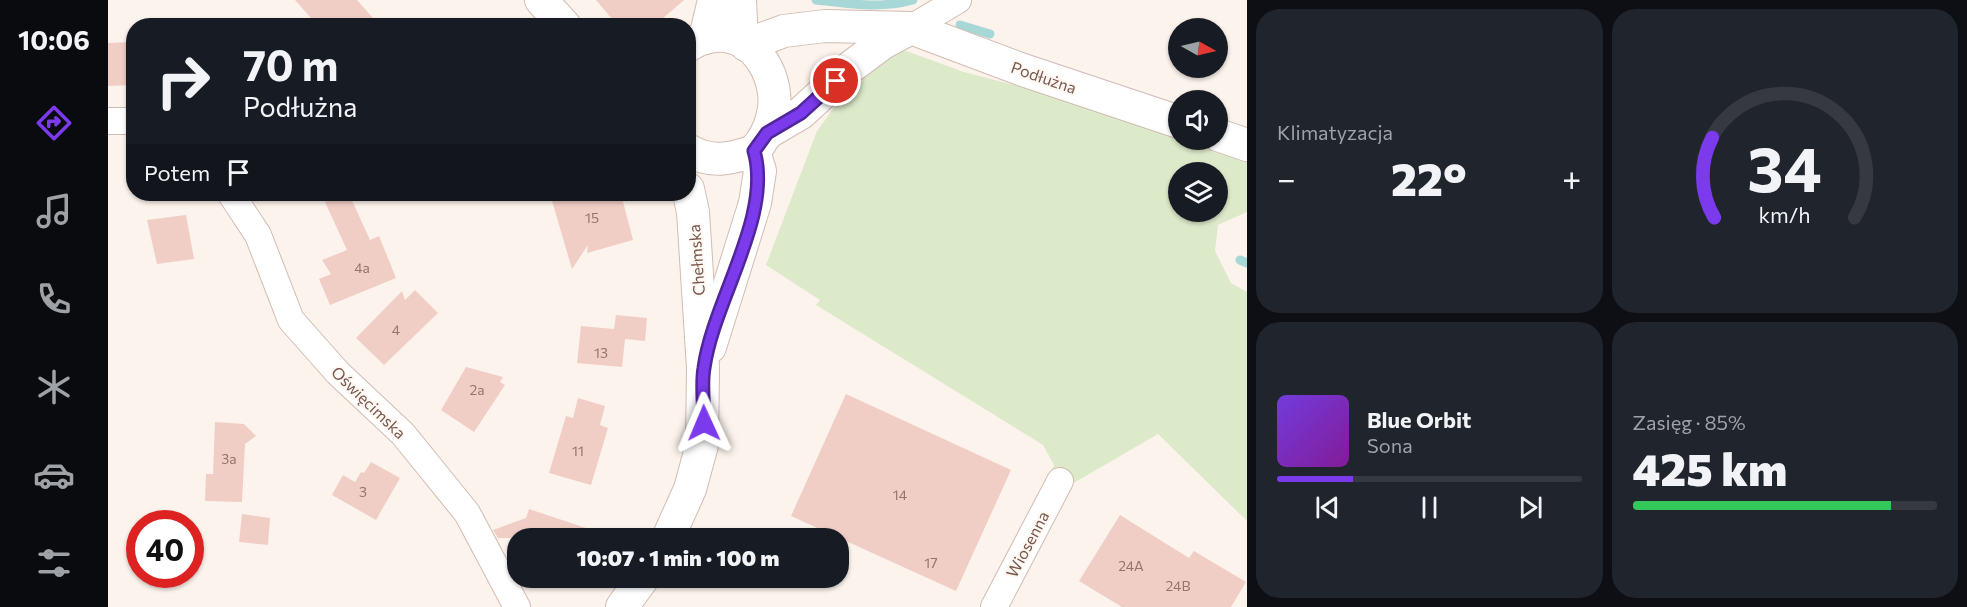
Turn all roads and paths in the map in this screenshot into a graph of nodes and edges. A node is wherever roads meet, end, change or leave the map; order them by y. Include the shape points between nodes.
1 (541, 0) edge
2 (714, 0) edge
3 (740, 0) edge
4 (958, 0) edge
5 (558, 18) edge
6 (911, 28) junction
7 (697, 42) edge
8 (744, 43) junction
9 (1168, 118) edge
10 (108, 121) edge
11 (126, 121) edge
12 (1228, 138) edge
13 (761, 142) junction
14 (1247, 145) edge
15 (696, 154) edge
16 (236, 201) edge
17 (691, 201) edge
18 (704, 368) junction
19 (1060, 480) dead end
20 (672, 528) edge
21 (635, 588) edge
22 (517, 607) edge
23 (621, 607) edge
24 (994, 607) edge

1 - 5 street
2 - 7 street
3 - 8 street
4 - 6 street
6 - 8 street, Podłużna via 825,26 784,31
6 - 9 street, Podłużna
6 - 13 street via 852,66 801,113
7 - 8 street via 724,36
8 - 13 street, Chełmska via 767,66 772,84 773,116
10 - 11 street
12 - 14 street
13 - 15 street via 719,160
13 - 18 street, Chełmska via 755,203
16 - 22 street, Oświęcimska via 258,235 291,320 338,374 404,434 467,513
17 - 18 street, Chełmska
18 - 20 street, Chełmska via 699,462
19 - 24 street, Wiosenna
21 - 23 street

